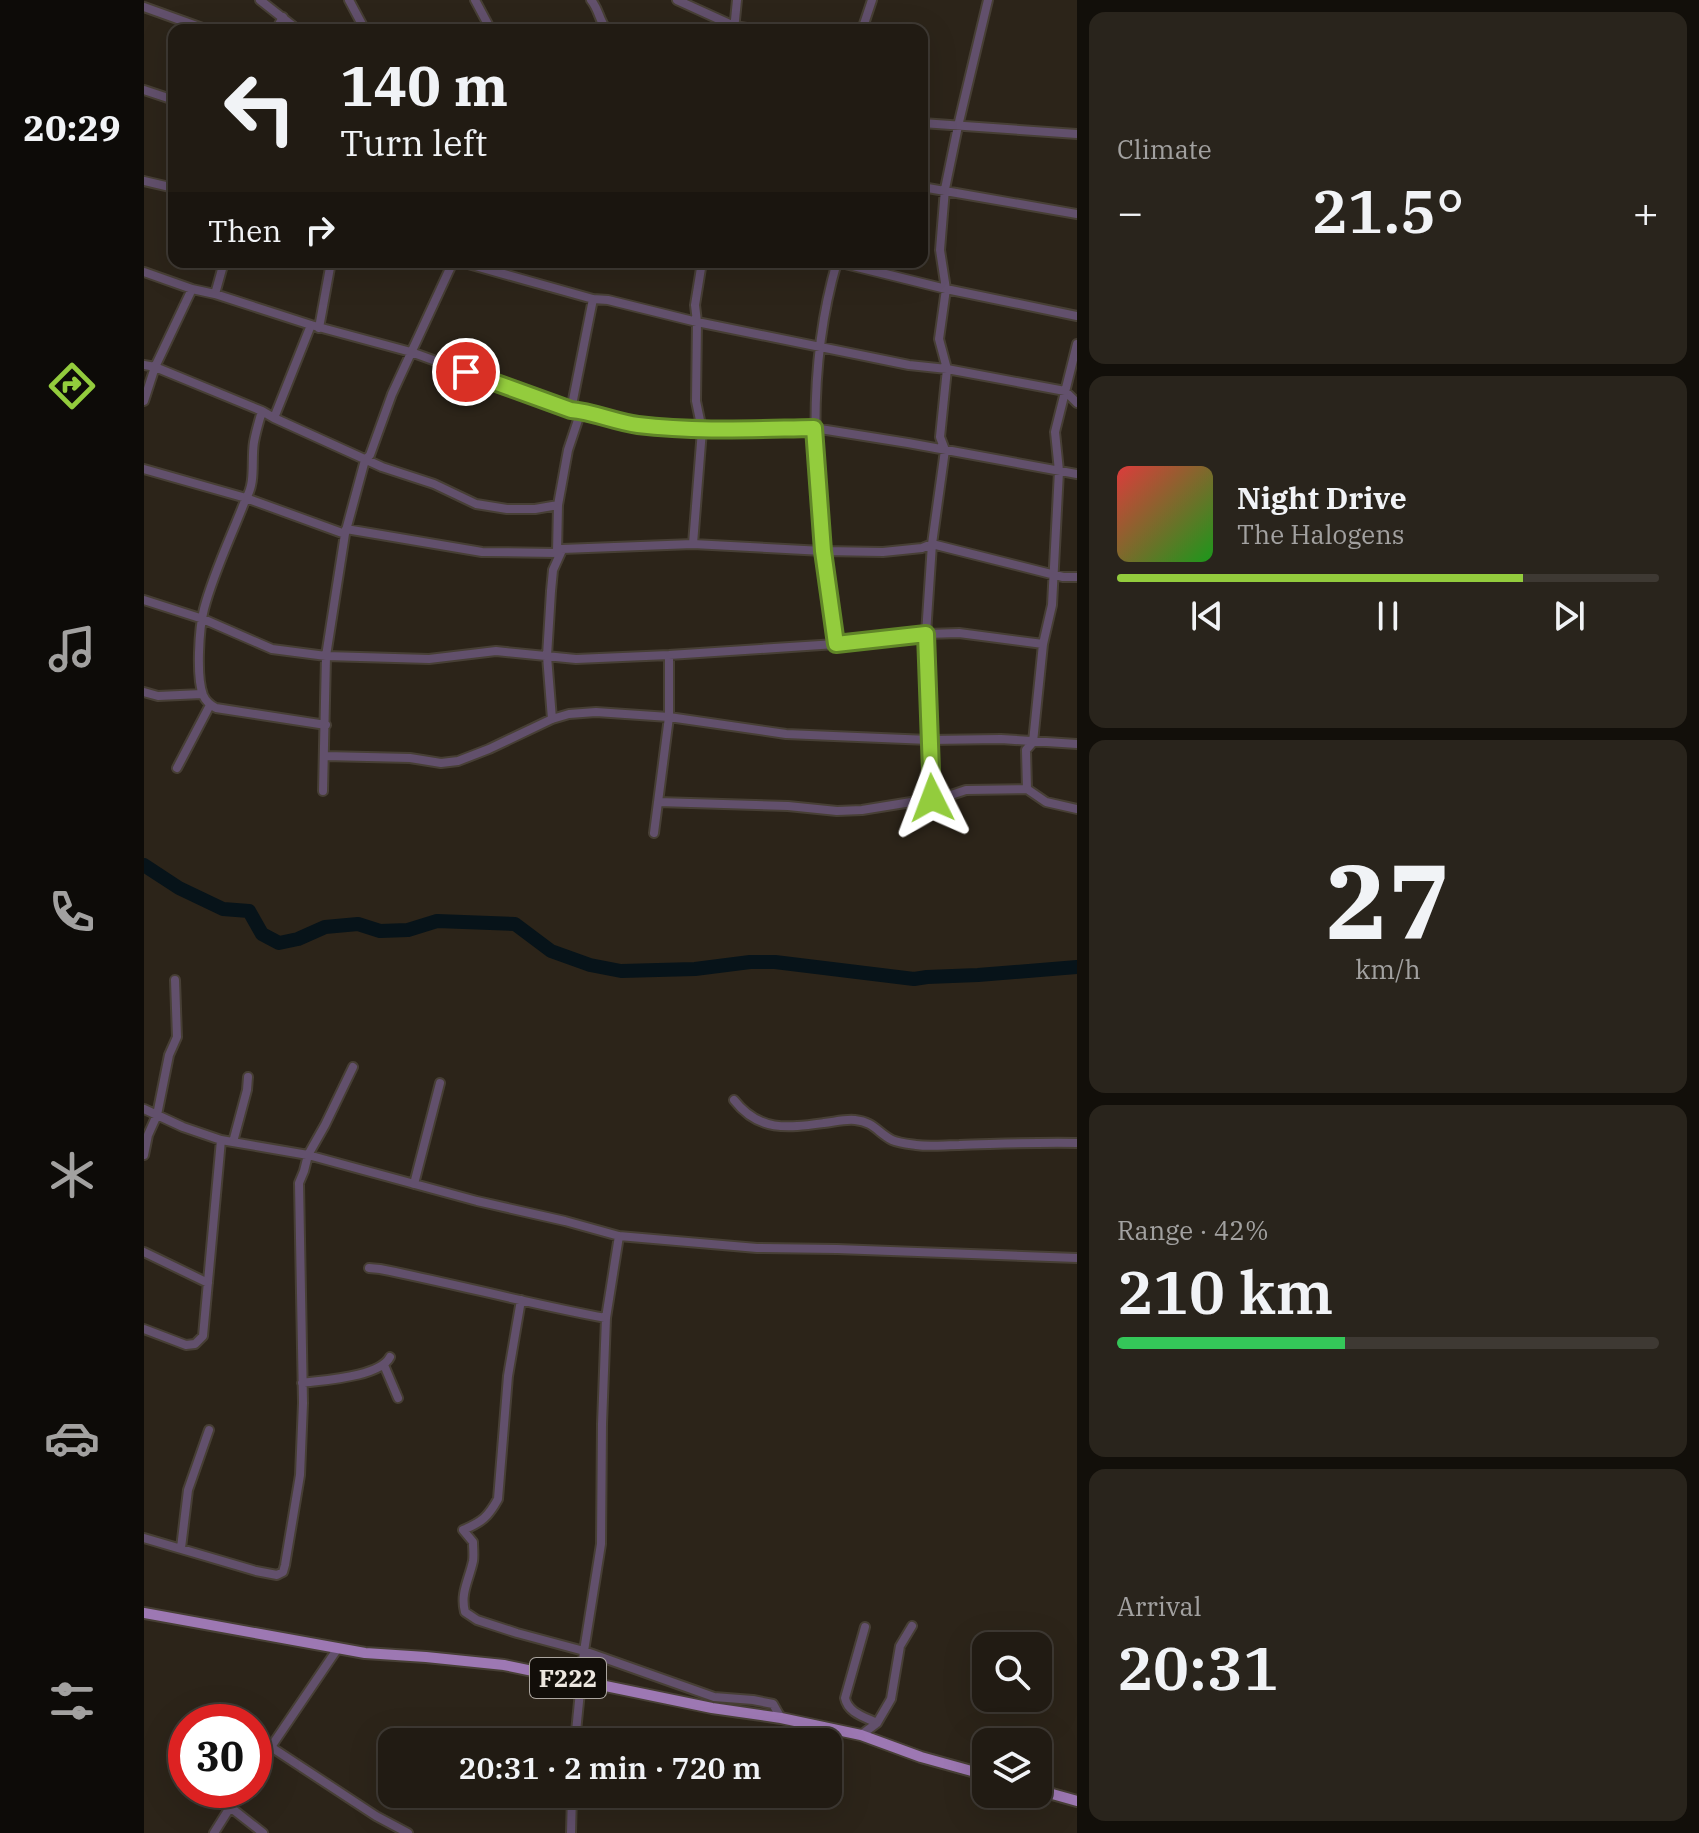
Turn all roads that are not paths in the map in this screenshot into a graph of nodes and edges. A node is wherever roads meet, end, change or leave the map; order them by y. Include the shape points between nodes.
1 (260, 0) edge
2 (349, 0) edge
3 (475, 0) edge
4 (677, 0) edge
5 (737, 0) edge
6 (872, 0) edge
7 (988, 0) edge
8 (595, 1) edge
9 (144, 7) edge
10 (283, 17) junction
11 (191, 24) edge
12 (279, 24) edge
13 (291, 24) edge
14 (362, 24) edge
15 (488, 24) edge
16 (601, 24) edge
17 (726, 24) edge
18 (734, 24) edge
19 (865, 24) edge
20 (144, 90) edge
21 (168, 98) edge
22 (928, 124) edge
23 (958, 126) junction
24 (1077, 134) edge
25 (144, 181) edge
26 (168, 187) edge
27 (928, 188) edge
28 (945, 189) junction
29 (1077, 214) edge
30 (222, 268) edge
31 (330, 268) edge
32 (450, 268) edge
33 (482, 268) edge
34 (701, 268) edge
35 (835, 268) edge
36 (861, 268) edge
37 (144, 272) edge
38 (192, 289) junction
39 (946, 289) junction
40 (215, 294) junction
41 (593, 299) junction
42 (1077, 316) edge
43 (697, 322) junction
44 (315, 327) junction
45 (1077, 344) edge
46 (819, 346) junction
47 (411, 352) junction
48 (144, 365) edge
49 (155, 367) junction
50 (947, 369) junction
51 (1065, 391) junction
52 (144, 401) edge
53 (1077, 403) edge
54 (571, 410) junction
55 (262, 411) junction
56 (581, 411) junction
57 (274, 418) junction
58 (814, 428) junction
59 (702, 430) junction
60 (945, 450) junction
61 (365, 460) junction
62 (144, 469) edge
63 (1059, 471) junction
64 (1077, 474) edge
65 (246, 498) junction
66 (558, 505) junction
67 (345, 532) junction
68 (693, 544) junction
69 (932, 544) junction
70 (560, 551) junction
71 (823, 551) junction
72 (545, 552) junction
73 (553, 570) junction
74 (1052, 575) junction
75 (1077, 577) edge
76 (144, 600) edge
77 (203, 619) junction
78 (926, 634) junction
79 (836, 644) junction
80 (1043, 644) junction
81 (669, 655) junction
82 (326, 656) junction
83 (547, 656) junction
84 (144, 692) edge
85 (202, 694) junction
86 (210, 705) junction
87 (669, 717) junction
88 (552, 719) junction
89 (326, 725) junction
90 (929, 740) junction
91 (1033, 742) junction
92 (1077, 744) edge
93 (325, 756) junction
94 (177, 768) dead end
95 (1027, 789) junction
96 (323, 791) dead end
97 (932, 798) junction
98 (658, 802) junction
99 (1077, 809) edge
100 (654, 833) dead end
101 (175, 980) dead end
102 (353, 1067) dead end
103 (248, 1077) dead end
104 (440, 1083) dead end
105 (734, 1100) dead end
106 (144, 1109) edge
107 (157, 1115) junction
108 (221, 1140) junction
109 (233, 1142) junction
110 (1077, 1143) edge
111 (144, 1155) edge
112 (308, 1155) junction
113 (414, 1184) junction
114 (619, 1236) junction
115 (144, 1252) edge
116 (1077, 1258) edge
117 (369, 1268) dead end
118 (208, 1283) junction
119 (521, 1300) junction
120 (606, 1318) junction
121 (144, 1329) edge
122 (302, 1383) junction
123 (398, 1398) dead end
124 (209, 1430) dead end
125 (144, 1538) edge
126 (181, 1548) junction
127 (144, 1613) edge
128 (912, 1626) dead end
129 (865, 1627) dead end
130 (338, 1648) junction
131 (584, 1651) junction
132 (582, 1681) junction
133 (713, 1702) junction
134 (877, 1723) junction
135 (577, 1728) edge
136 (861, 1735) junction
137 (272, 1746) edge
138 (272, 1748) edge
139 (972, 1771) edge
140 (1052, 1794) edge
141 (1077, 1801) edge
142 (229, 1808) edge
143 (231, 1808) edge
144 (572, 1808) edge
145 (214, 1833) edge
146 (263, 1833) edge
147 (408, 1833) edge
148 (571, 1833) edge

1 - 10 street
2 - 14 street
3 - 15 street
4 - 17 street
5 - 18 street
6 - 19 street
7 - 23 street
8 - 16 street
9 - 11 street
10 - 12 street
10 - 13 street
20 - 21 street
22 - 23 street
23 - 24 street
23 - 28 street
25 - 26 street
27 - 28 street
28 - 29 street
28 - 39 street via 940,250
30 - 40 street
31 - 44 street
32 - 47 street
33 - 41 street
34 - 43 street
35 - 46 street
36 - 39 street
37 - 38 street
38 - 40 street
38 - 49 street
39 - 42 street
39 - 50 street via 939,339
40 - 44 street
41 - 43 street
41 - 54 street
43 - 46 street
43 - 59 street via 696,401
44 - 47 street
44 - 57 street
45 - 51 street
46 - 50 street
46 - 58 street
47 - 54 street
47 - 61 street
48 - 49 street
49 - 52 street
49 - 55 street
50 - 51 street
50 - 60 street via 940,437
51 - 53 street
51 - 63 street via 1055,432
54 - 56 street
55 - 57 street
55 - 65 street
56 - 59 street via 636,425
56 - 66 street
57 - 61 street
58 - 59 street
58 - 60 street
58 - 71 street
59 - 68 street
60 - 63 street
60 - 69 street
61 - 66 street via 476,504 507,509
61 - 67 street
62 - 65 street
63 - 64 street
63 - 74 street
65 - 67 street
65 - 77 street
66 - 70 street
67 - 72 street via 482,552
67 - 82 street
68 - 70 street
68 - 71 street
69 - 71 street via 883,552
69 - 74 street
69 - 78 street
70 - 72 street
70 - 73 street
71 - 79 street
72 - 73 street
73 - 83 street
74 - 75 street
74 - 80 street
76 - 77 street
77 - 82 street via 272,649
77 - 85 street
78 - 79 street
78 - 80 street
78 - 90 street
79 - 81 street
80 - 91 street
81 - 83 street
81 - 87 street
82 - 83 street via 429,659 496,651
82 - 89 street
83 - 88 street
84 - 85 street
85 - 86 street
86 - 89 street
86 - 94 street
87 - 88 street via 596,712
87 - 90 street via 786,734
87 - 98 street
88 - 93 street via 458,761
89 - 93 street
90 - 91 street
90 - 97 street
91 - 92 street
91 - 95 street via 1026,750
93 - 96 street
95 - 97 street via 966,790
95 - 99 street via 1046,802
97 - 98 street via 837,811
98 - 100 street
101 - 107 street via 177,1037
102 - 112 street
103 - 109 street
104 - 113 street
105 - 110 street via 766,1125 859,1120 891,1139 915,1145
106 - 107 street
107 - 108 street
107 - 111 street
108 - 109 street
108 - 118 street
109 - 112 street
112 - 113 street
112 - 122 street via 298,1197
113 - 114 street
114 - 116 street via 757,1248
114 - 120 street
115 - 118 street
117 - 119 street
118 - 121 street via 199,1341 186,1345
119 - 120 street
119 - 131 street via 508,1376 498,1499 481,1522 463,1530 473,1542 473,1558 463,1602 465,1612 477,1620
120 - 131 street via 601,1544
122 - 123 street via 344,1378 387,1361
122 - 126 street via 300,1475 283,1572 256,1571
124 - 126 street via 188,1490
125 - 126 street
127 - 130 main road, F222
128 - 134 street via 900,1646 891,1699
129 - 134 street via 845,1698 852,1710
130 - 132 main road, F222 via 504,1665
130 - 137 street
131 - 132 street
131 - 133 street
132 - 133 main road, F222
132 - 135 street
133 - 136 main road, F222
134 - 136 street
136 - 139 main road, F222
138 - 147 street
140 - 141 main road
142 - 145 street
143 - 146 street
144 - 148 street

